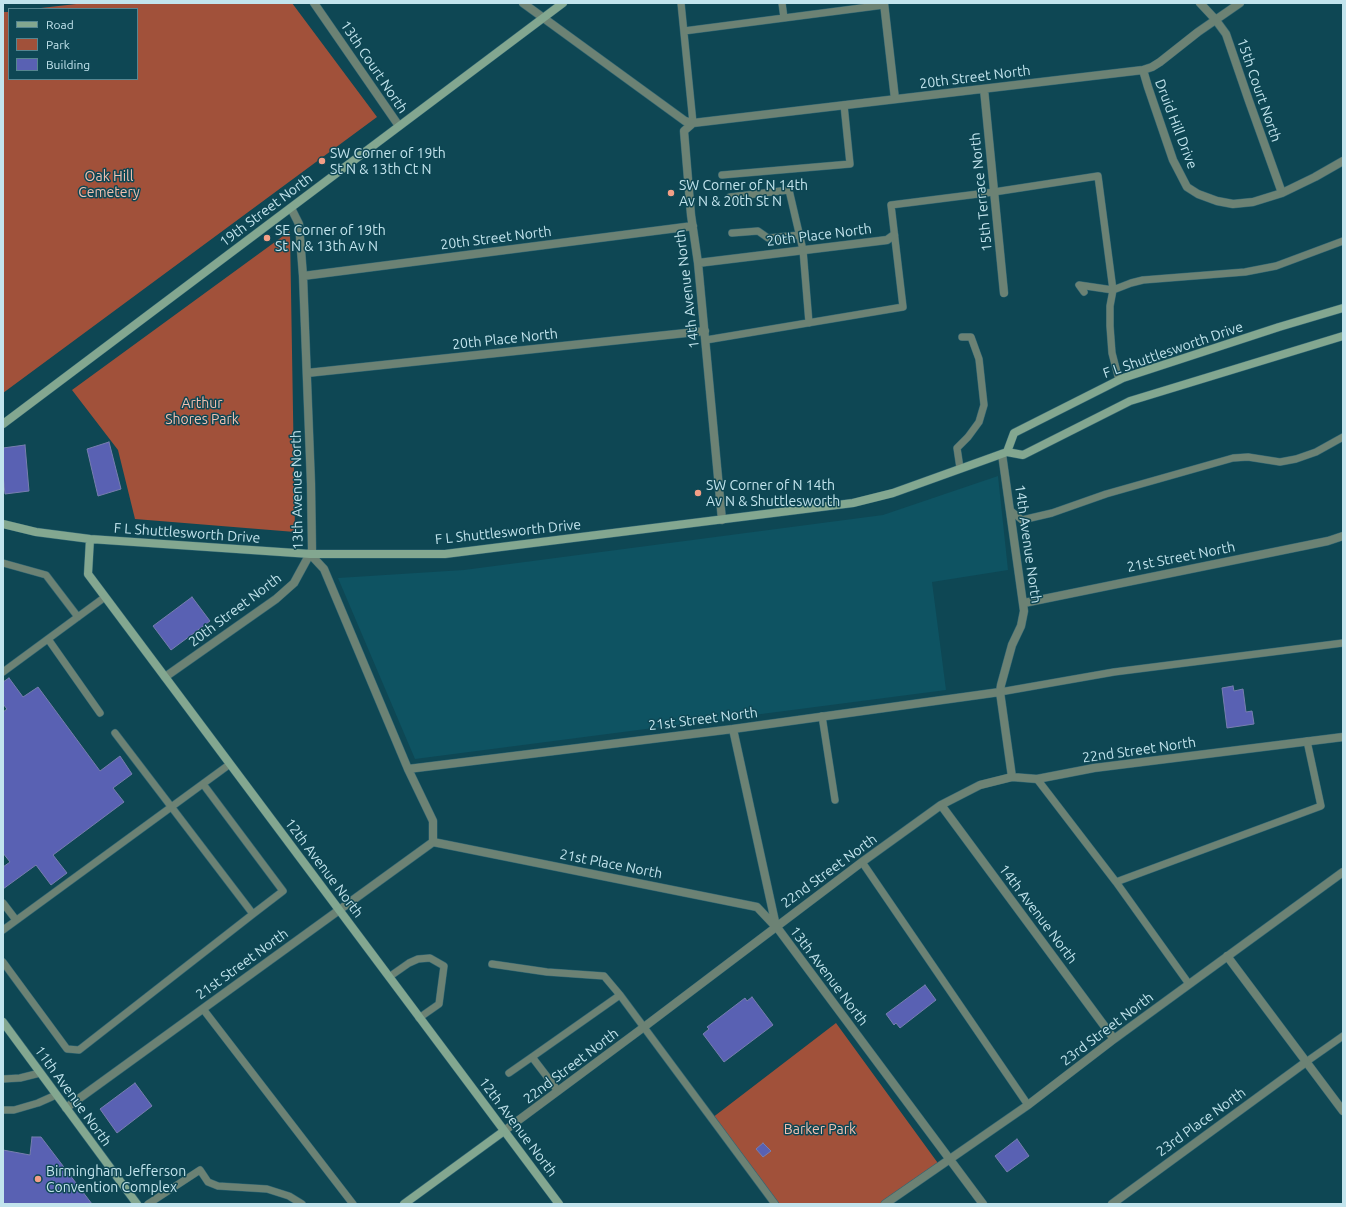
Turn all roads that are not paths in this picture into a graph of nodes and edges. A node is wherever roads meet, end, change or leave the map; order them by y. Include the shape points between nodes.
1 (314, 3) edge
2 (523, 3) edge
3 (564, 3) edge
4 (681, 3) edge
5 (782, 3) edge
6 (1200, 3) edge
7 (1240, 3) edge
8 (884, 4) edge
9 (784, 18) junction
10 (543, 19) junction
11 (1215, 19) junction
12 (684, 31) junction
13 (1143, 70) junction
14 (984, 89) junction
15 (895, 99) junction
16 (844, 105) junction
17 (693, 123) junction
18 (399, 126) junction
19 (1343, 161) edge
20 (722, 175) dead end
21 (994, 192) junction
22 (1282, 193) junction
23 (730, 196) dead end
24 (291, 208) junction
25 (693, 226) junction
26 (732, 233) dead end
27 (799, 235) junction
28 (894, 235) junction
29 (1343, 241) edge
30 (803, 250) junction
31 (698, 263) junction
32 (303, 276) junction
33 (1113, 290) junction
34 (1004, 292) dead end
35 (1084, 292) dead end
36 (1343, 308) edge
37 (809, 323) junction
38 (705, 330) junction
39 (1343, 336) edge
40 (962, 337) dead end
41 (706, 340) junction
42 (307, 373) junction
43 (1118, 380) junction
44 (3, 424) edge
45 (1343, 437) edge
46 (1005, 453) junction
47 (960, 468) junction
48 (1011, 511) junction
49 (722, 520) junction
50 (3, 524) edge
51 (1343, 536) edge
52 (90, 540) junction
53 (310, 554) junction
54 (3, 563) edge
55 (105, 597) junction
56 (1024, 603) junction
57 (78, 617) junction
58 (48, 639) junction
59 (1343, 643) edge
60 (3, 672) edge
61 (165, 677) junction
62 (1000, 692) junction
63 (100, 713) dead end
64 (822, 716) junction
65 (733, 728) junction
66 (115, 733) dead end
67 (1343, 737) edge
68 (1307, 741) junction
69 (230, 764) junction
70 (408, 769) junction
71 (1012, 777) junction
72 (1037, 779) junction
73 (203, 784) junction
74 (835, 800) dead end
75 (941, 805) junction
76 (171, 807) junction
77 (433, 842) junction
78 (862, 862) junction
79 (1343, 872) edge
80 (1116, 882) junction
81 (3, 903) edge
82 (339, 910) junction
83 (253, 914) junction
84 (16, 920) junction
85 (776, 926) junction
86 (3, 930) edge
87 (1227, 956) junction
88 (3, 962) edge
89 (492, 964) dead end
90 (389, 977) junction
91 (1189, 984) junction
92 (620, 995) junction
93 (203, 1008) junction
94 (419, 1018) junction
95 (3, 1022) edge
96 (644, 1027) junction
97 (1343, 1036) edge
98 (1114, 1039) junction
99 (532, 1057) junction
100 (1306, 1062) junction
101 (40, 1073) junction
102 (509, 1073) dead end
103 (3, 1079) edge
104 (558, 1091) junction
105 (56, 1095) junction
106 (1028, 1104) junction
107 (66, 1108) junction
108 (3, 1110) edge
109 (1343, 1111) edge
110 (504, 1131) junction
111 (950, 1159) junction
112 (137, 1204) edge
113 (148, 1204) edge
114 (302, 1204) edge
115 (353, 1204) edge
116 (405, 1204) edge
117 (559, 1204) edge
118 (775, 1204) edge
119 (885, 1204) edge
120 (983, 1204) edge
121 (1112, 1204) edge

1 - 18 street, 13th Court North
2 - 10 street
3 - 10 street, 19th Street North
4 - 12 lane
5 - 9 lane
6 - 11 street, 15th Court North
7 - 11 street, 20th Street North
8 - 9 lane
8 - 15 street
9 - 12 lane
10 - 17 street via 594,53 685,121
10 - 18 street, 19th Street North
11 - 13 street, 20th Street North via 1160,62
11 - 22 street, 15th Court North via 1226,34
12 - 17 lane
13 - 14 street, 20th Street North
13 - 22 street, Druid Hill Drive via 1173,160 1187,187 1198,194 1233,204 1253,202
14 - 15 street, 20th Street North
14 - 21 street, 15th Terrace North
15 - 16 street, 20th Street North
16 - 17 street, 20th Street North
16 - 20 lane via 850,164
17 - 25 street, 14th Avenue North via 684,131
18 - 24 street, 19th Street North
19 - 22 street, Druid Hill Drive
21 - 28 lane via 891,205
21 - 33 lane via 1098,176
21 - 34 street, 15th Terrace North
23 - 27 lane via 790,190
24 - 32 street, 13th Avenue North via 299,224
24 - 44 street, 19th Street North
25 - 31 street, 14th Avenue North
25 - 32 street, 20th Street North
26 - 27 lane via 758,231 768,238
27 - 30 lane
28 - 30 street, 20th Place North via 887,240
28 - 37 lane via 903,307
29 - 33 lane via 1276,266 1246,272 1144,280
30 - 31 street, 20th Place North
30 - 37 lane
31 - 38 street, 14th Avenue North
32 - 42 street, 13th Avenue North
33 - 35 lane via 1079,285
33 - 43 lane via 1110,326
36 - 43 street, F L Shuttlesworth Drive
37 - 41 lane
38 - 41 street, 14th Avenue North
38 - 42 street, 20th Place North
39 - 46 street, F L Shuttlesworth Drive via 1130,401 1023,455
40 - 47 lane via 971,337 979,359 984,405 979,422 957,448
41 - 49 street, 14th Avenue North
42 - 53 street, 13th Avenue North via 311,484
43 - 46 street, F L Shuttlesworth Drive via 1014,433
45 - 48 lane via 1316,452 1296,459 1280,462 1248,457 1233,458 1106,494 1052,513 1022,520
46 - 47 street, F L Shuttlesworth Drive
46 - 48 street, 14th Avenue North
47 - 49 street, F L Shuttlesworth Drive via 893,493 853,503
48 - 56 street, 14th Avenue North
49 - 53 street, F L Shuttlesworth Drive via 445,554
50 - 52 street, F L Shuttlesworth Drive
51 - 56 street, 21st Street North
52 - 53 street, F L Shuttlesworth Drive
52 - 55 street, 12th Avenue North via 88,574
53 - 61 street, 20th Street North via 294,583 276,599
53 - 70 street, 13th Avenue North via 324,569
54 - 57 lane via 46,575
55 - 57 lane
55 - 61 street, 12th Avenue North
56 - 62 street, 14th Avenue North via 1021,626 1002,675
57 - 58 lane
58 - 60 lane
58 - 63 lane
59 - 62 lane via 1114,672
61 - 69 street, 12th Avenue North
62 - 64 street, 21st Street North
62 - 71 street, 14th Avenue North
64 - 65 street, 21st Street North
64 - 74 lane
65 - 70 street, 21st Street North
65 - 85 street, 13th Avenue North
66 - 76 lane
67 - 68 street, 22nd Street North
68 - 72 street, 22nd Street North via 1094,768
68 - 80 lane via 1321,806
69 - 73 lane
69 - 82 street, 12th Avenue North
70 - 77 street, 13th Avenue North via 433,821
71 - 72 street, 22nd Street North
71 - 75 street, 22nd Street North via 980,785
72 - 80 lane
73 - 76 lane
73 - 83 lane via 283,891
75 - 78 street, 22nd Street North
75 - 98 street, 14th Avenue North
76 - 83 lane
76 - 84 lane
77 - 82 street, 21st Street North
77 - 85 street, 21st Place North via 757,907
78 - 85 street, 22nd Street North
78 - 106 lane
79 - 87 street, 23rd Street North
80 - 91 lane
81 - 84 lane
82 - 90 street, 12th Avenue North
82 - 93 street, 21st Street North
83 - 88 lane via 79,1050 67,1049
84 - 86 lane
85 - 96 street, 22nd Street North
85 - 111 street, 13th Avenue North
87 - 91 street, 23rd Street North
87 - 100 street
89 - 92 lane via 547,972 604,976
90 - 94 street, 12th Avenue North
90 - 94 lane via 418,959 430,958 444,966 439,1004
91 - 98 street, 23rd Street North
92 - 96 lane
92 - 99 lane
93 - 107 street, 21st Street North
93 - 115 lane
94 - 110 street, 12th Avenue North
95 - 101 street, 11th Avenue North
96 - 104 street, 22nd Street North
96 - 118 lane
97 - 100 lane
98 - 106 street, 23rd Street North
99 - 102 lane
99 - 104 lane
100 - 109 street
100 - 121 street, 23rd Place North
101 - 103 lane
101 - 105 street, 11th Avenue North
104 - 110 street, 22nd Street North
105 - 107 street, 11th Avenue North
105 - 108 lane via 14,1110
106 - 111 street, 23rd Street North
107 - 112 street, 11th Avenue North
110 - 116 street, 22nd Street North
110 - 117 street, 12th Avenue North
111 - 119 street, 23rd Street North
111 - 120 street, 13th Avenue North
113 - 114 lane via 200,1170 208,1182 218,1186 267,1189 289,1196

